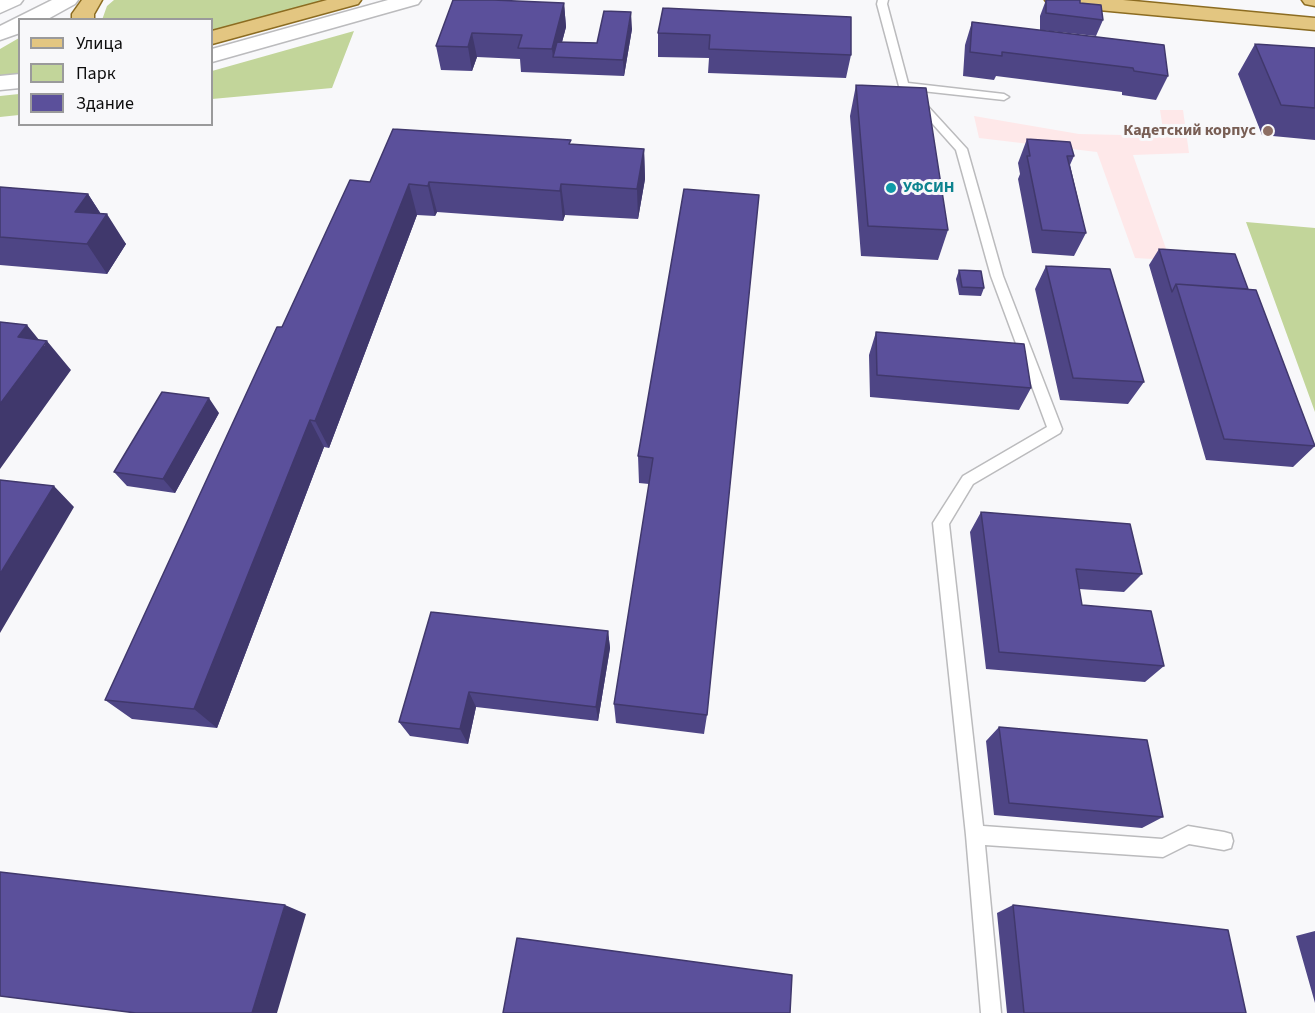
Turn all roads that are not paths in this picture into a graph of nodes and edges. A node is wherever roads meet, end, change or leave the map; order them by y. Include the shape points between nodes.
1 (13, 0) edge
2 (68, 0) edge
3 (92, 0) edge
4 (351, 0) edge
5 (411, 0) edge
6 (883, 0) edge
7 (1055, 0) edge
8 (0, 7) edge
9 (33, 18) edge
10 (83, 18) edge
11 (1315, 24) edge
12 (18, 25) edge
13 (0, 34) edge
14 (213, 38) edge
15 (213, 56) edge
16 (18, 81) edge
17 (0, 83) edge
18 (904, 86) junction
19 (1004, 97) dead end
20 (975, 835) junction
21 (1224, 841) dead end
22 (991, 1013) edge

1 - 8 main road
2 - 9 main road
3 - 10 main road
4 - 14 main road
5 - 15 main road
6 - 18 lane
7 - 11 main road
12 - 13 main road
16 - 17 main road
18 - 19 lane
18 - 20 lane via 961,149 997,276 1055,429 968,480 941,523
20 - 21 lane via 1163,848 1188,835
20 - 22 lane

